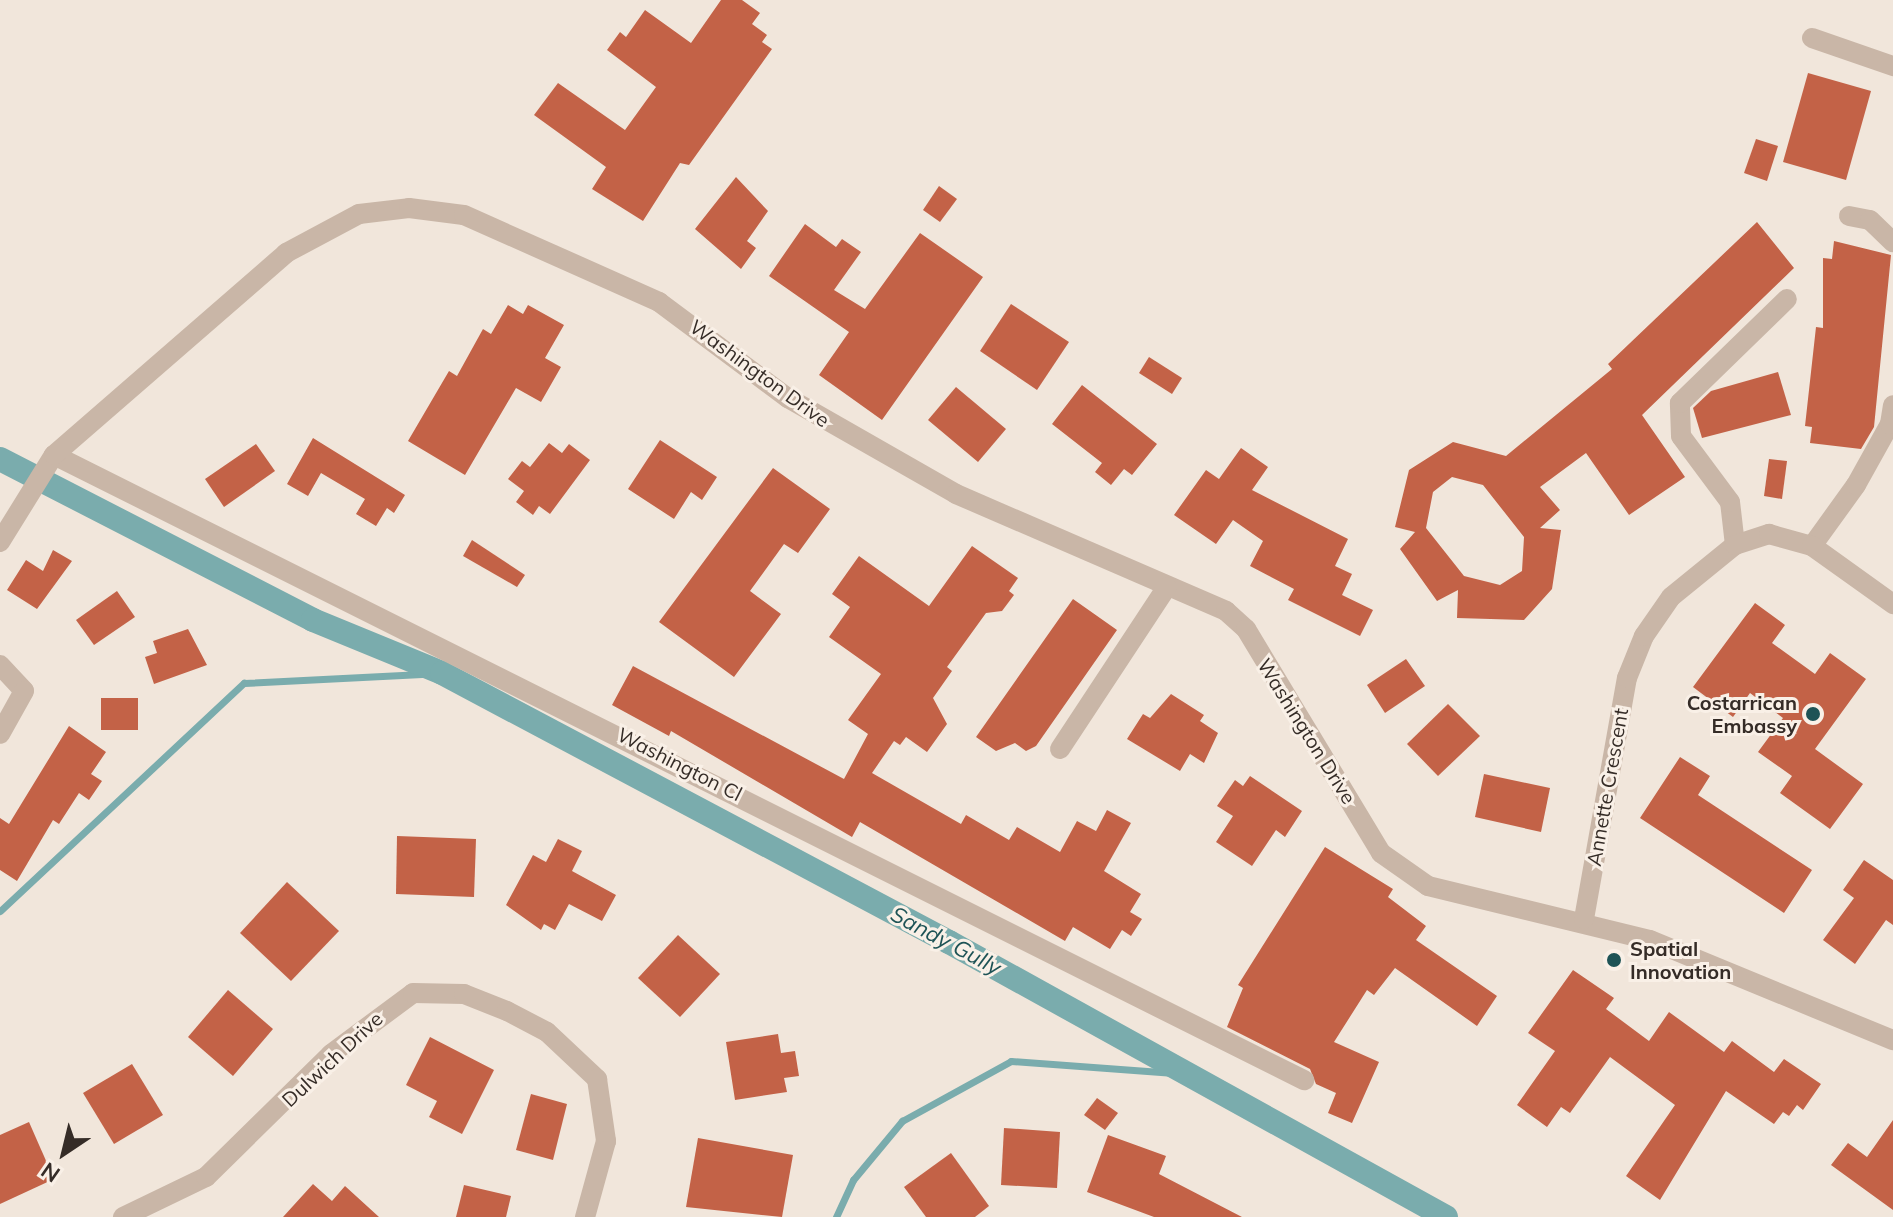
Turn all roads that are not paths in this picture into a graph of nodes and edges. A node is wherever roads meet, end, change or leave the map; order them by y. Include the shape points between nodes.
1 (1812, 38) dead end
2 (1893, 66) edge
3 (1849, 216) dead end
4 (1893, 242) edge
5 (1787, 299) dead end
6 (1893, 405) edge
7 (54, 455) junction
8 (0, 542) edge
9 (1735, 545) junction
10 (1812, 546) junction
11 (1167, 587) junction
12 (1893, 604) edge
13 (0, 665) edge
14 (0, 734) edge
15 (1060, 749) dead end
16 (1584, 919) junction
17 (1893, 1040) edge
18 (1304, 1080) dead end
19 (123, 1217) edge
20 (585, 1217) edge

1 - 2 street
3 - 4 street via 1870,220
5 - 9 street via 1680,403 1681,436 1730,502
6 - 10 street via 1890,424 1856,485
7 - 8 street, Washington Drive
7 - 11 street, Washington Drive via 286,253 359,214 441,210 554,250 659,302 788,398 865,446 956,494
7 - 18 street, Washington Cl
9 - 10 street, Annette Crescent via 1769,534
9 - 16 street, Annette Crescent via 1671,597 1644,636 1627,678
10 - 12 street, Annette Crescent
11 - 15 street
11 - 16 street, Washington Drive via 1203,596 1246,629 1381,853 1428,886
13 - 14 street via 24,691
16 - 17 street via 1650,940
19 - 20 street, Dulwich Drive via 214,1172 331,1054 413,993 464,994 507,1011 547,1032 597,1079 606,1141

